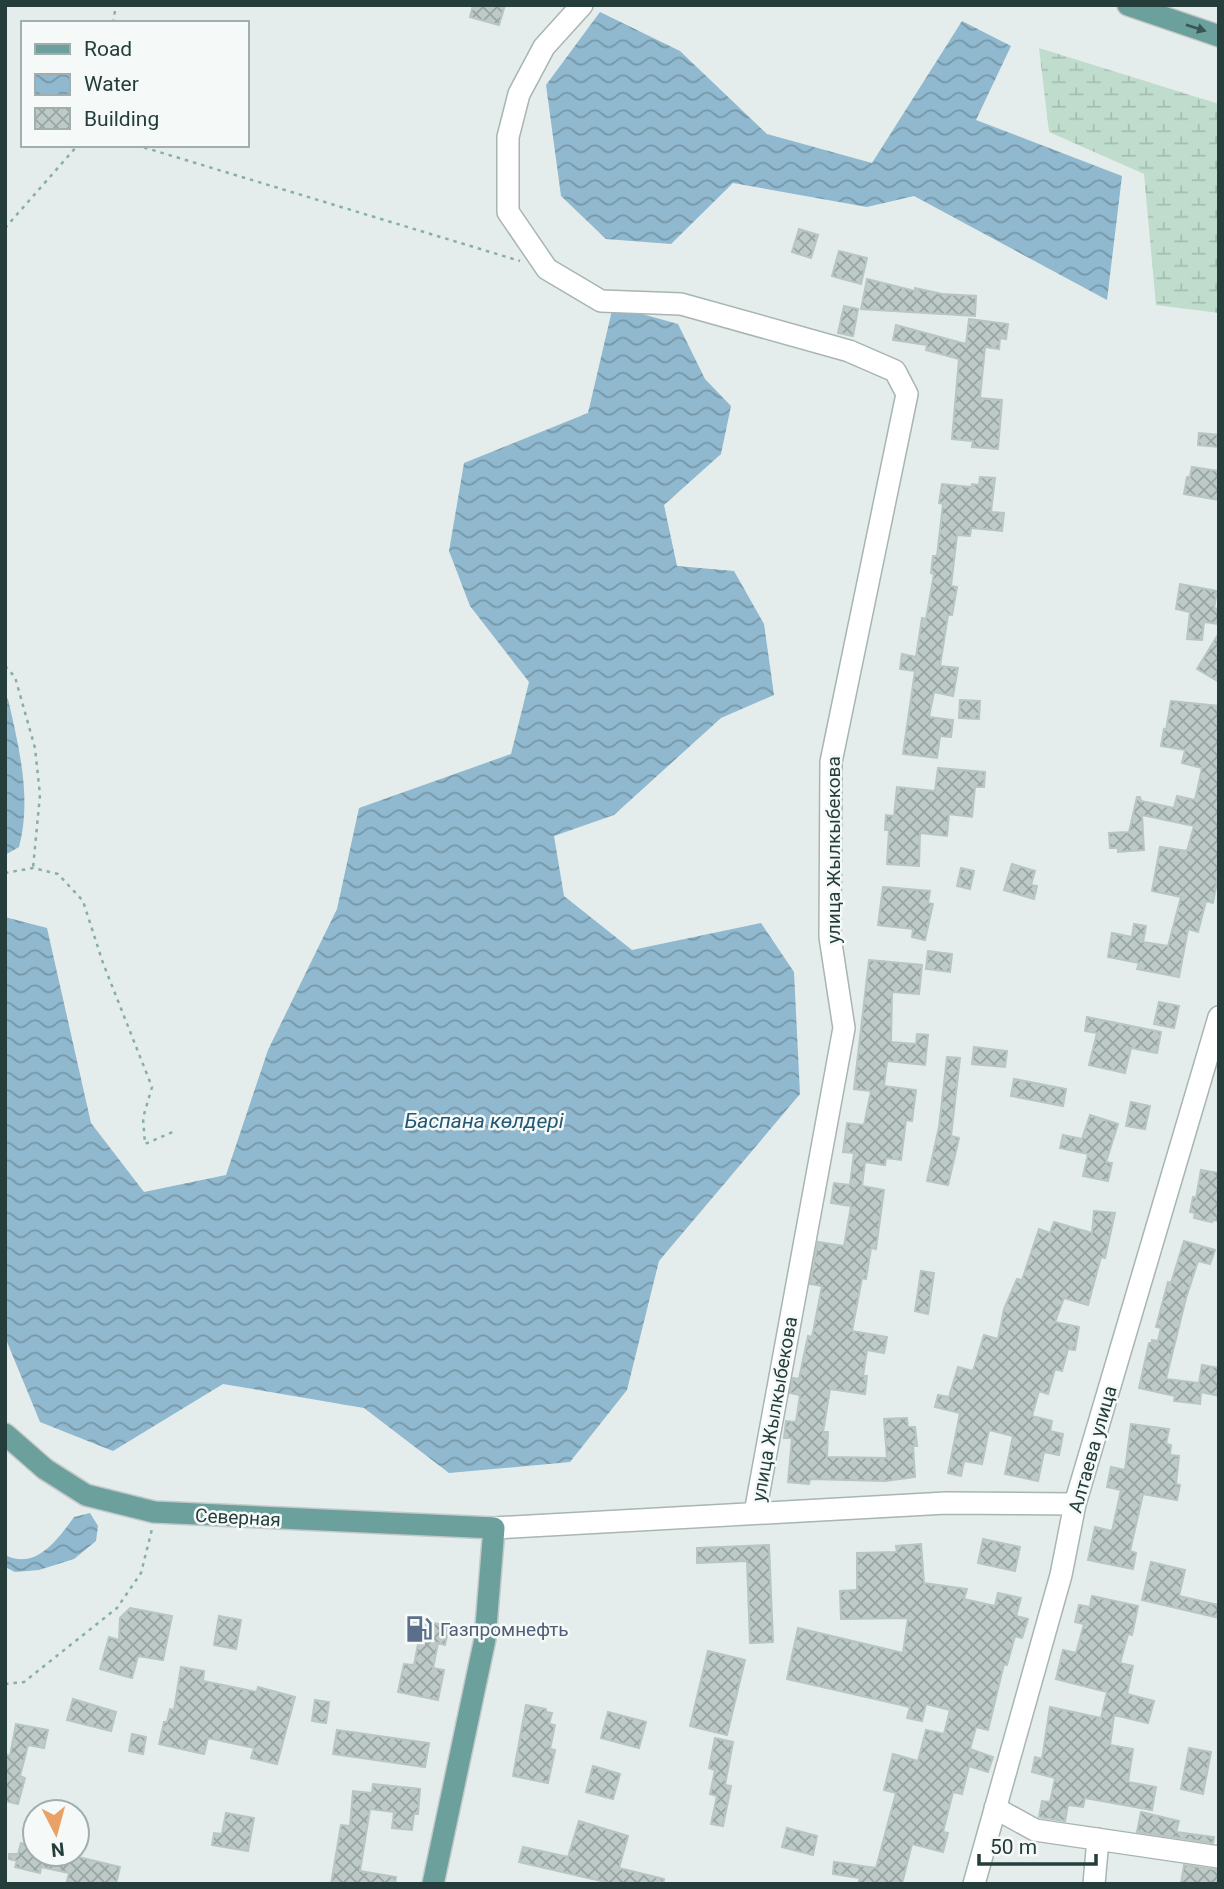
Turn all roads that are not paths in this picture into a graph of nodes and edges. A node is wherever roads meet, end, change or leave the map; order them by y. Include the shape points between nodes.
1 (582, 5) edge
2 (1128, 5) edge
3 (1219, 36) edge
4 (1219, 1017) edge
5 (5, 1434) edge
6 (1075, 1504) junction
7 (755, 1513) junction
8 (494, 1528) junction
9 (995, 1808) junction
10 (1098, 1839) junction
11 (1219, 1857) edge
12 (433, 1884) edge
13 (974, 1884) edge
14 (1094, 1884) edge

1 - 7 street, улица Жылкыбекова via 544,47 519,94 508,137 508,212 547,269 601,301 681,304 849,351 895,371 908,394 831,762 830,937 844,1028
2 -> 3 main road
4 - 6 street, Алтаева улица
5 - 8 main road, Северная via 45,1469 86,1495 154,1512
6 - 7 street via 946,1503
6 - 9 street, Алтаева улица via 1061,1575
7 - 8 street
8 - 12 main road via 485,1639
9 - 10 street via 1035,1830
9 - 13 street, Алтаева улица
10 - 11 street
10 - 14 street

